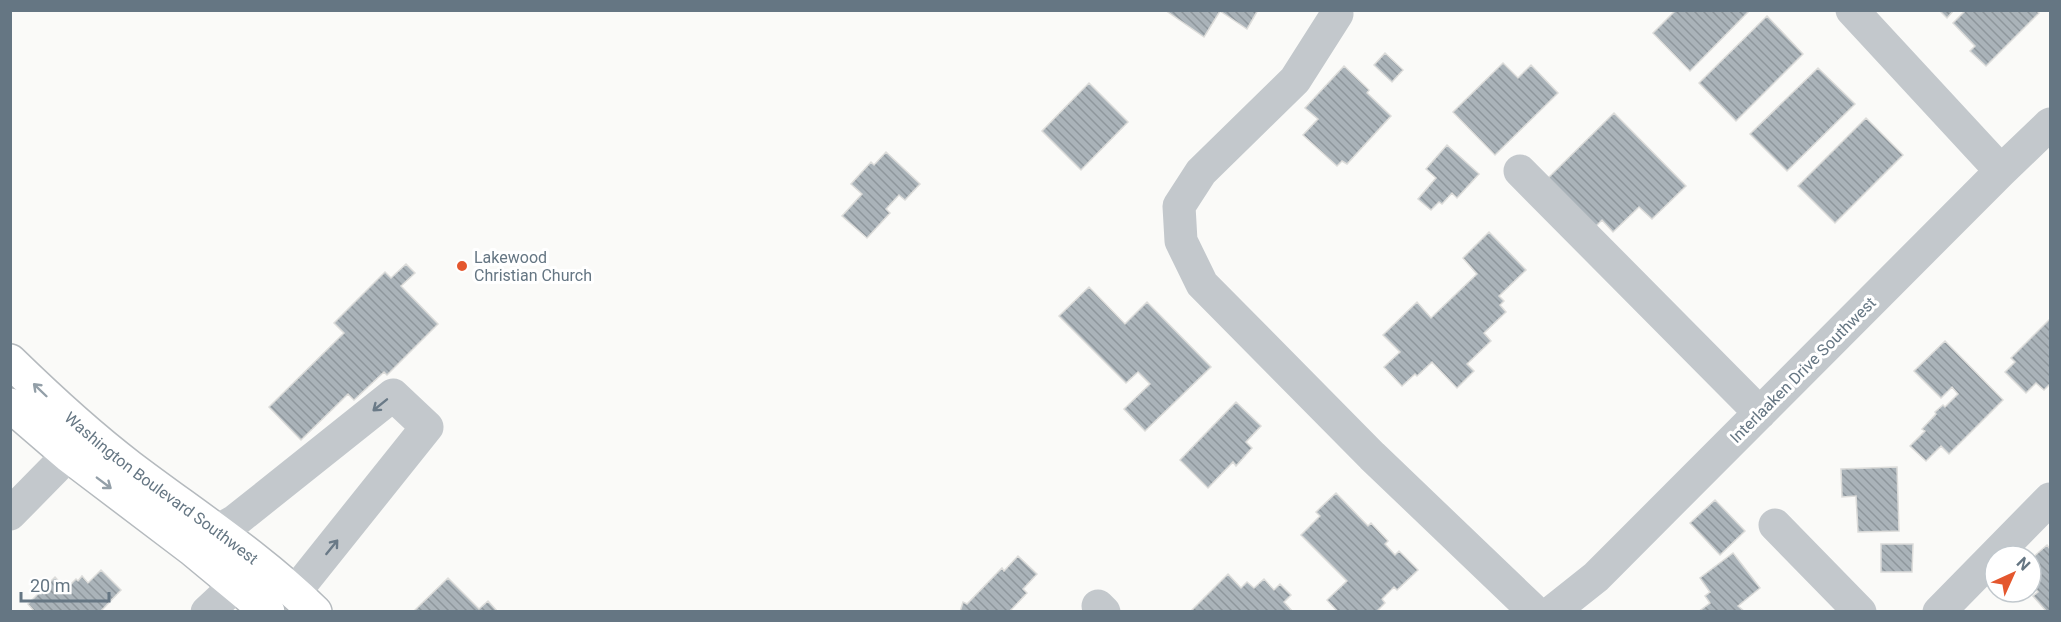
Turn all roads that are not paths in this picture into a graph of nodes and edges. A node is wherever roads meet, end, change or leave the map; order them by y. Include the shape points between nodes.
1 (1852, 10) edge
2 (1337, 14) dead end
3 (2050, 124) edge
4 (1520, 171) dead end
5 (2001, 171) junction
6 (10, 361) edge
7 (10, 405) edge
8 (1760, 413) junction
9 (68, 455) junction
10 (2050, 499) edge
11 (10, 514) edge
12 (1774, 525) dead end
13 (217, 531) junction
14 (236, 585) junction
15 (305, 602) edge
16 (207, 612) edge
17 (268, 612) edge
18 (1535, 612) edge
19 (1552, 612) edge
20 (1860, 612) edge
21 (1939, 612) edge

1 - 5 street
2 - 18 street via 1295,80 1201,172 1179,206 1181,241 1202,284 1372,456
3 - 5 street, Interlaaken Drive Southwest
4 - 8 street
5 - 8 street, Interlaaken Drive Southwest
13 -> 6 main road, Washington Boulevard Southwest via 129,466
7 - 9 main road, Washington Boulevard Southwest
8 - 19 street, Interlaaken Drive Southwest via 1596,577
9 - 11 street
9 -> 14 main road, Washington Boulevard Southwest
10 - 21 street
12 - 20 street
13 - 15 main road, Washington Boulevard Southwest
15 -> 13 street via 426,427 393,395 235,521
14 - 16 street
14 - 17 main road, Washington Boulevard Southwest

